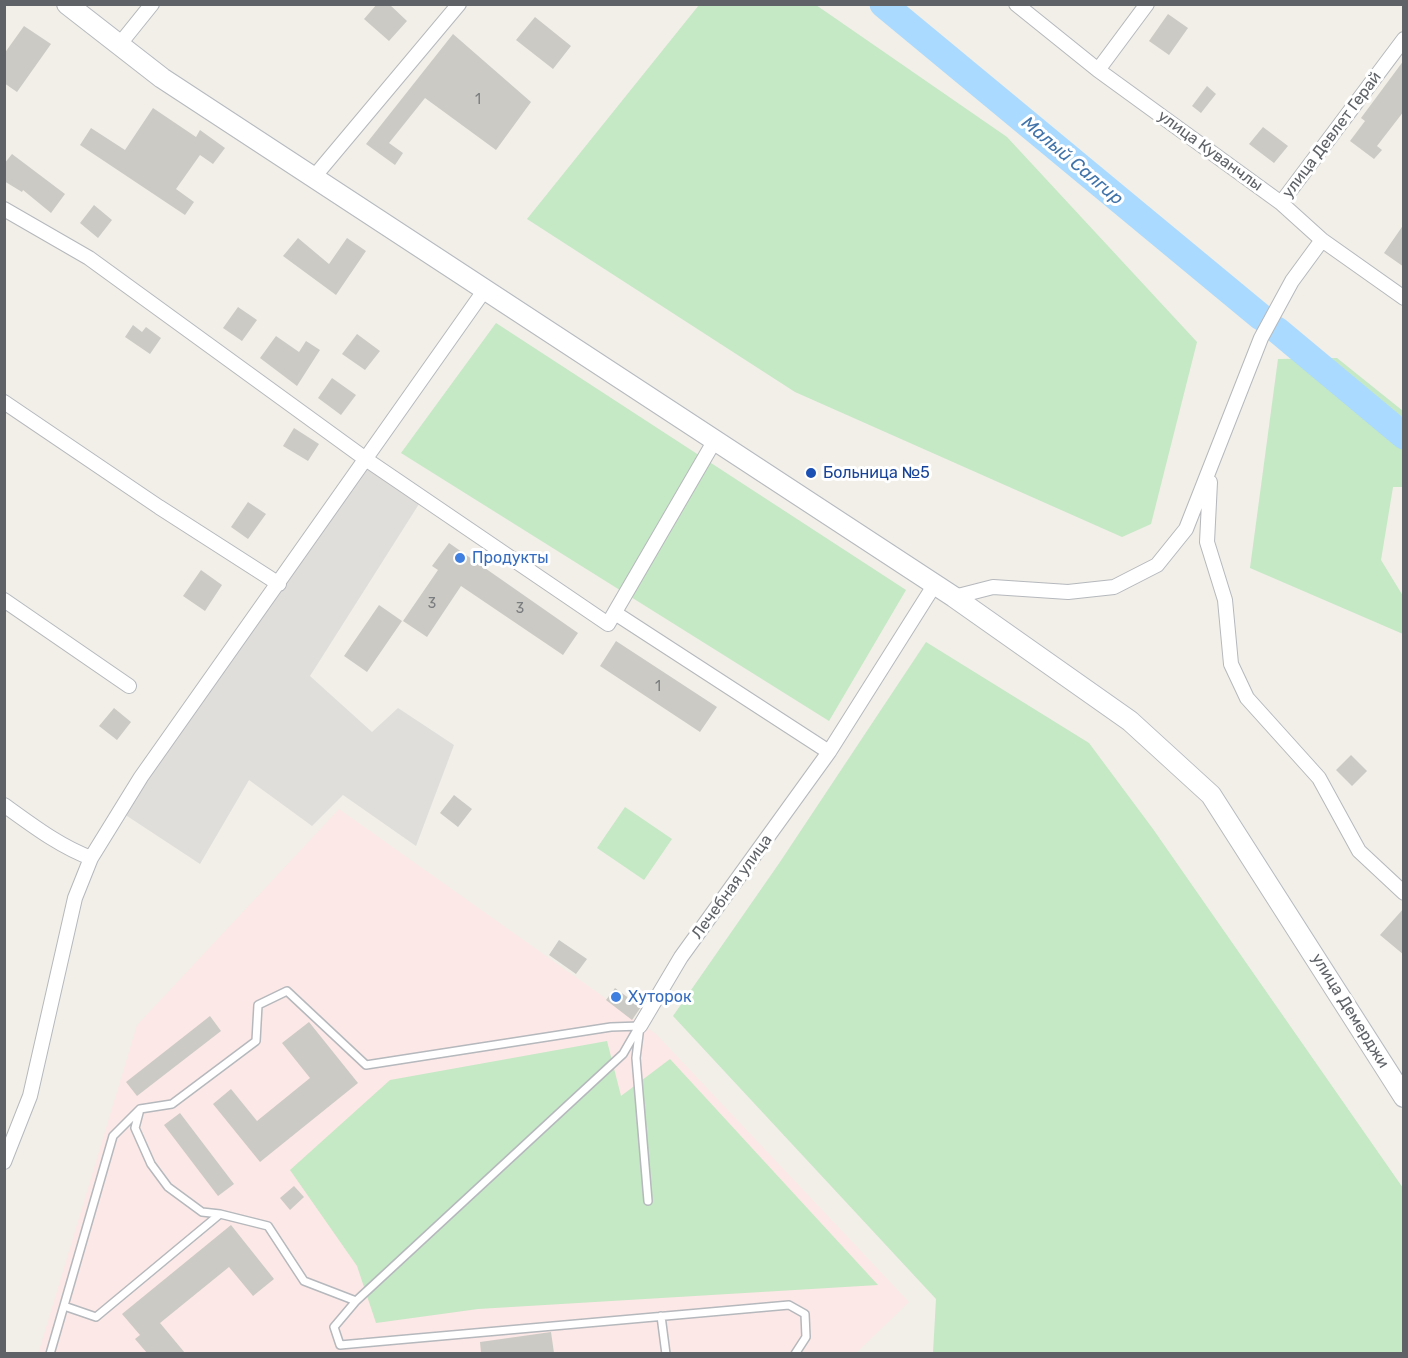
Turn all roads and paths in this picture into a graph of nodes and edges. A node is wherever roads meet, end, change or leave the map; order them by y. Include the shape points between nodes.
1 (67, 4) edge
2 (152, 4) edge
3 (459, 4) edge
4 (1016, 4) edge
5 (1147, 4) edge
6 (1404, 39) edge
7 (119, 45) junction
8 (1098, 70) junction
9 (315, 177) junction
10 (1281, 203) junction
11 (4, 209) edge
12 (1322, 240) junction
13 (486, 288) junction
14 (1404, 298) edge
15 (4, 402) edge
16 (715, 440) junction
17 (367, 460) junction
18 (1210, 474) junction
19 (279, 584) junction
20 (934, 584) junction
21 (954, 597) junction
22 (4, 600) edge
23 (611, 618) junction
24 (129, 686) dead end
25 (829, 752) junction
26 (4, 805) edge
27 (91, 858) junction
28 (1404, 893) edge
29 (640, 1026) junction
30 (1404, 1097) edge
31 (141, 1109) junction
32 (4, 1162) edge
33 (648, 1202) dead end
34 (220, 1214) junction
35 (356, 1301) junction
36 (64, 1306) junction
37 (661, 1316) junction
38 (50, 1353) edge
39 (666, 1353) edge
40 (795, 1353) edge

1 - 7 main road, улица Демерджи
2 - 7 street
3 - 9 street
4 - 8 street, улица Куванчлы
5 - 8 street
6 - 10 street, улица Девлет Герай
7 - 9 main road, улица Демерджи via 162,78
8 - 10 street, улица Куванчлы
9 - 13 main road, улица Демерджи
10 - 12 street, улица Куванчлы
11 - 17 street via 89,258
12 - 14 street, улица Куванчлы
12 - 18 street via 1292,281 1261,338
13 - 16 main road, улица Демерджи
13 - 17 street
15 - 19 street
16 - 20 main road, улица Демерджи
16 - 23 street
17 - 19 street
17 - 23 street
18 - 21 street via 1186,530 1157,565 1114,587 1068,592 993,587
18 - 28 street via 1208,542 1225,600 1231,664 1247,698 1319,778 1359,851
19 - 27 street via 141,777
20 - 21 main road, улица Демерджи
20 - 25 street, Лечебная улица
21 - 30 main road, улица Демерджи via 1130,721 1211,795
22 - 24 street
23 - 25 street
25 - 29 street, Лечебная улица via 681,957
26 - 27 street via 44,834
27 - 32 street via 75,898 30,1096
29 - 31 lane via 611,1027 366,1065 287,991 258,1005 256,1041 172,1104
29 - 33 lane via 636,1058
29 - 35 lane via 623,1054
31 - 34 lane via 135,1128 151,1164 168,1187 202,1212
31 - 36 lane via 113,1136
34 - 35 lane via 268,1226 304,1281
34 - 36 lane via 96,1317
35 - 37 lane via 334,1327 340,1345
36 - 38 lane
37 - 39 lane
37 - 40 lane via 789,1305 805,1314 806,1337

